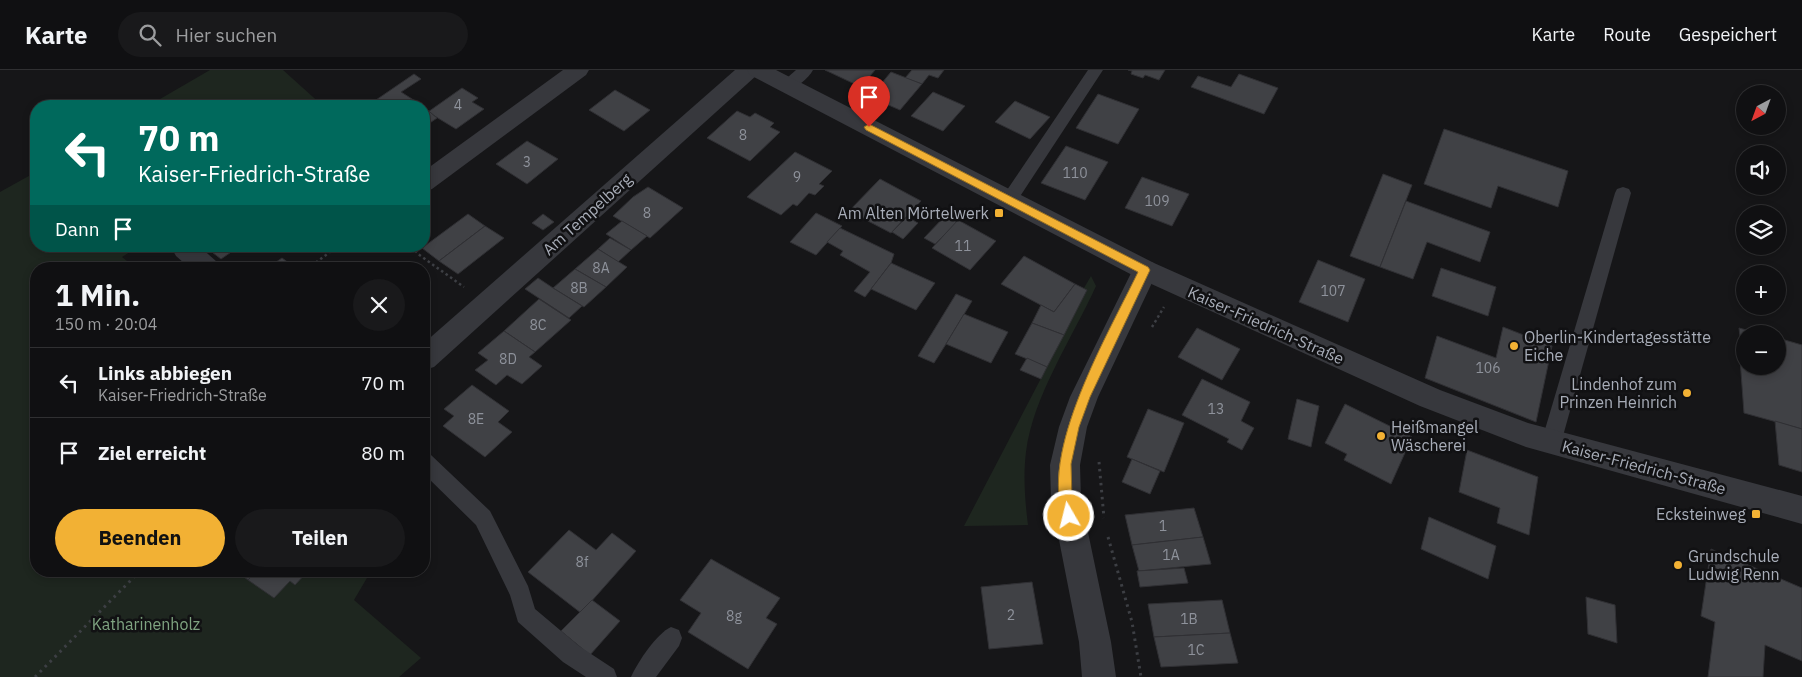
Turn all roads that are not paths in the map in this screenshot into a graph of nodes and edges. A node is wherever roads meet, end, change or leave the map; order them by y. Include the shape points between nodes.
1 (578, 70) edge
2 (749, 70) edge
3 (758, 70) edge
4 (806, 70) edge
5 (1096, 70) edge
6 (787, 85) junction
7 (430, 179) edge
8 (1623, 193) dead end
9 (1009, 200) junction
10 (188, 252) edge
11 (200, 262) edge
12 (1144, 270) junction
13 (430, 353) edge
14 (1551, 443) junction
15 (430, 467) edge
16 (1802, 510) edge
17 (671, 638) dead end
18 (606, 677) edge
19 (642, 677) edge
20 (1099, 677) edge

1 - 7 street
2 - 13 street, Am Tempelberg
3 - 6 street, Kaiser-Friedrich-Straße
4 - 6 lane
5 - 9 lane
6 - 9 street, Kaiser-Friedrich-Straße
8 - 14 lane
9 - 12 street, Kaiser-Friedrich-Straße
10 - 11 street
12 - 14 street, Kaiser-Friedrich-Straße via 1430,398
12 - 20 street via 1084,397 1065,464 1066,499
14 - 16 street, Kaiser-Friedrich-Straße
15 - 18 lane via 482,518 520,593 526,615 571,654
17 - 19 lane

